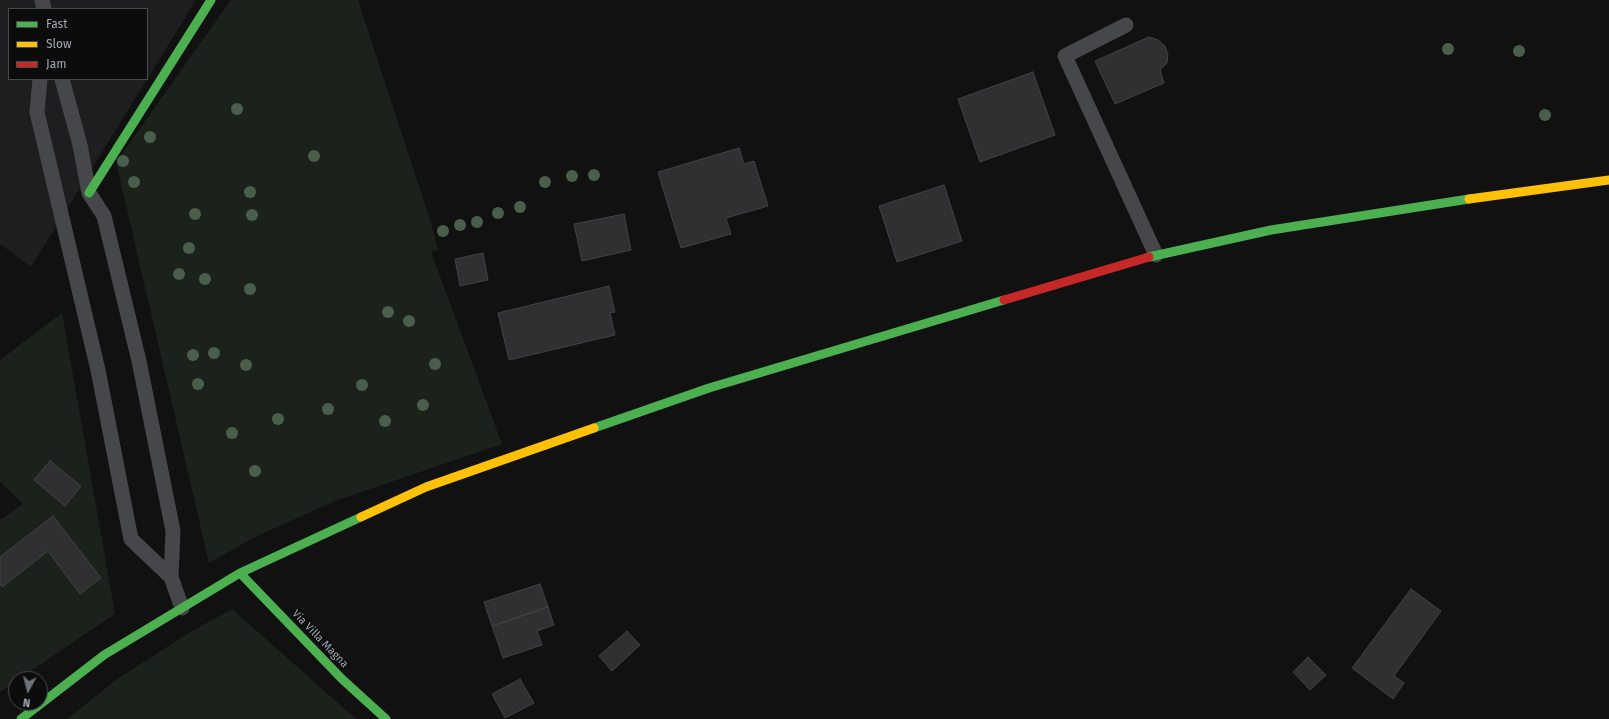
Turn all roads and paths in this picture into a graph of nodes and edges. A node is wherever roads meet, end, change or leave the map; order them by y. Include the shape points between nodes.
1 (211, 0) edge
2 (1126, 25) dead end
3 (40, 80) edge
4 (62, 80) edge
5 (1609, 180) edge
6 (89, 193) junction
7 (1156, 255) junction
8 (240, 573) junction
9 (171, 577) junction
10 (182, 608) junction
11 (21, 719) edge
12 (386, 719) edge

1 - 6 street
2 - 7 lane via 1065,56
3 - 9 lane via 37,112 98,370 131,539
4 - 6 lane via 80,145
5 - 7 street via 1271,230
6 - 9 lane via 104,216 139,361 173,531
7 - 8 street via 694,393 426,487
8 - 10 street
8 - 12 street, Via Villa Magna via 342,679
9 - 10 lane
10 - 11 street via 104,655

